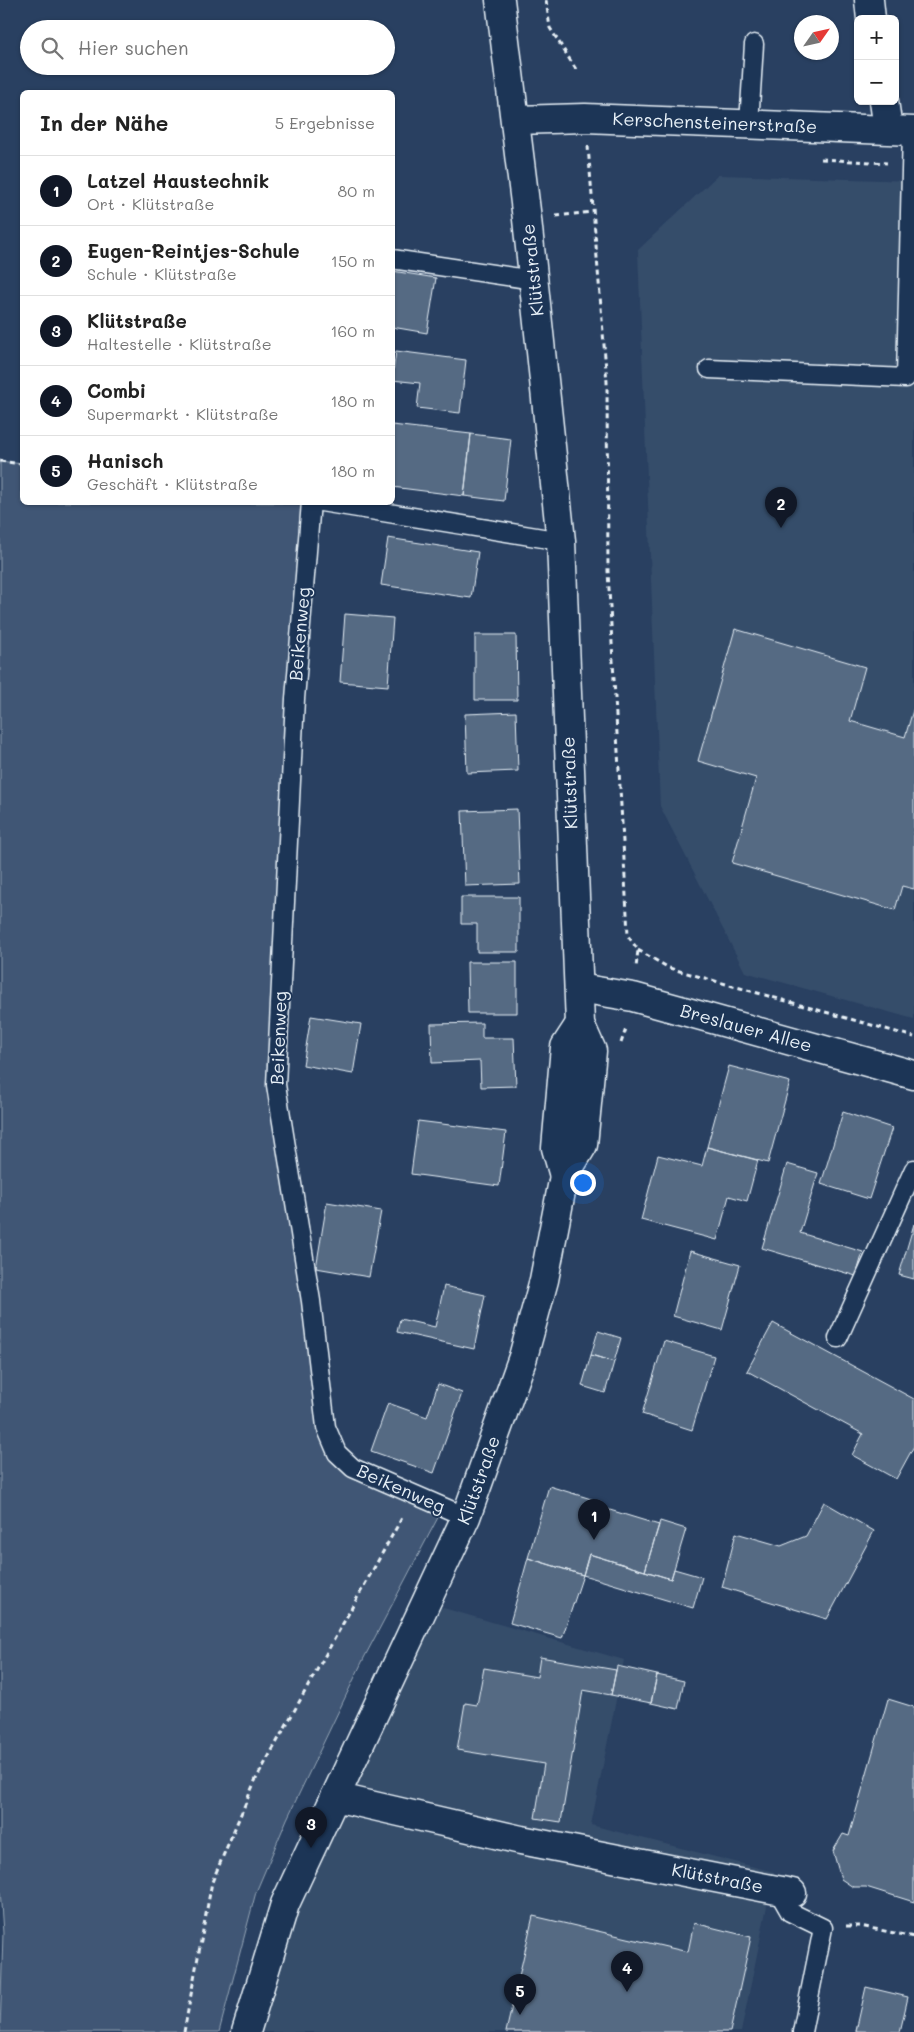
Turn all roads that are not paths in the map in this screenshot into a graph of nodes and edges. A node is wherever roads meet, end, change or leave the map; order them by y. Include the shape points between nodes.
1 (500, 0) edge
2 (868, 0) edge
3 (870, 15) edge
4 (754, 44) dead end
5 (887, 105) edge
6 (516, 120) junction
7 (749, 124) junction
8 (905, 130) edge
9 (395, 259) edge
10 (534, 280) junction
11 (709, 369) dead end
12 (910, 378) edge
13 (311, 505) edge
14 (339, 505) edge
15 (561, 541) junction
16 (579, 988) junction
17 (914, 1075) edge
18 (914, 1169) edge
19 (838, 1338) dead end
20 (466, 1518) junction
21 (336, 1797) junction
22 (785, 1892) joint
23 (246, 2032) edge
24 (802, 2032) edge

1 - 6 main road, Klütstraße
2 - 3 main road
4 - 7 lane
5 - 8 main road
6 - 7 main road, Kerschensteinerstraße via 585,118
6 - 10 main road, Klütstraße
7 - 8 main road, Kerschensteinerstraße
8 - 12 lane
9 - 10 lane
10 - 15 main road, Klütstraße
11 - 12 lane
13 - 20 lane, Beikenweg via 295,699 276,1085 326,1427 337,1453 353,1468
14 - 15 lane
15 - 16 main road, Klütstraße
16 - 17 main road, Breslauer Allee via 633,997
16 - 20 main road, Klütstraße via 580,1024 592,1050 583,1145 564,1176 544,1280 523,1357
18 - 19 lane
20 - 21 main road, Klütstraße
21 - 22 main road, Klütstraße via 521,1840
21 - 23 main road, Klütstraße via 285,1904
22 - 24 lane, Klütstraße via 790,1912 824,1928

